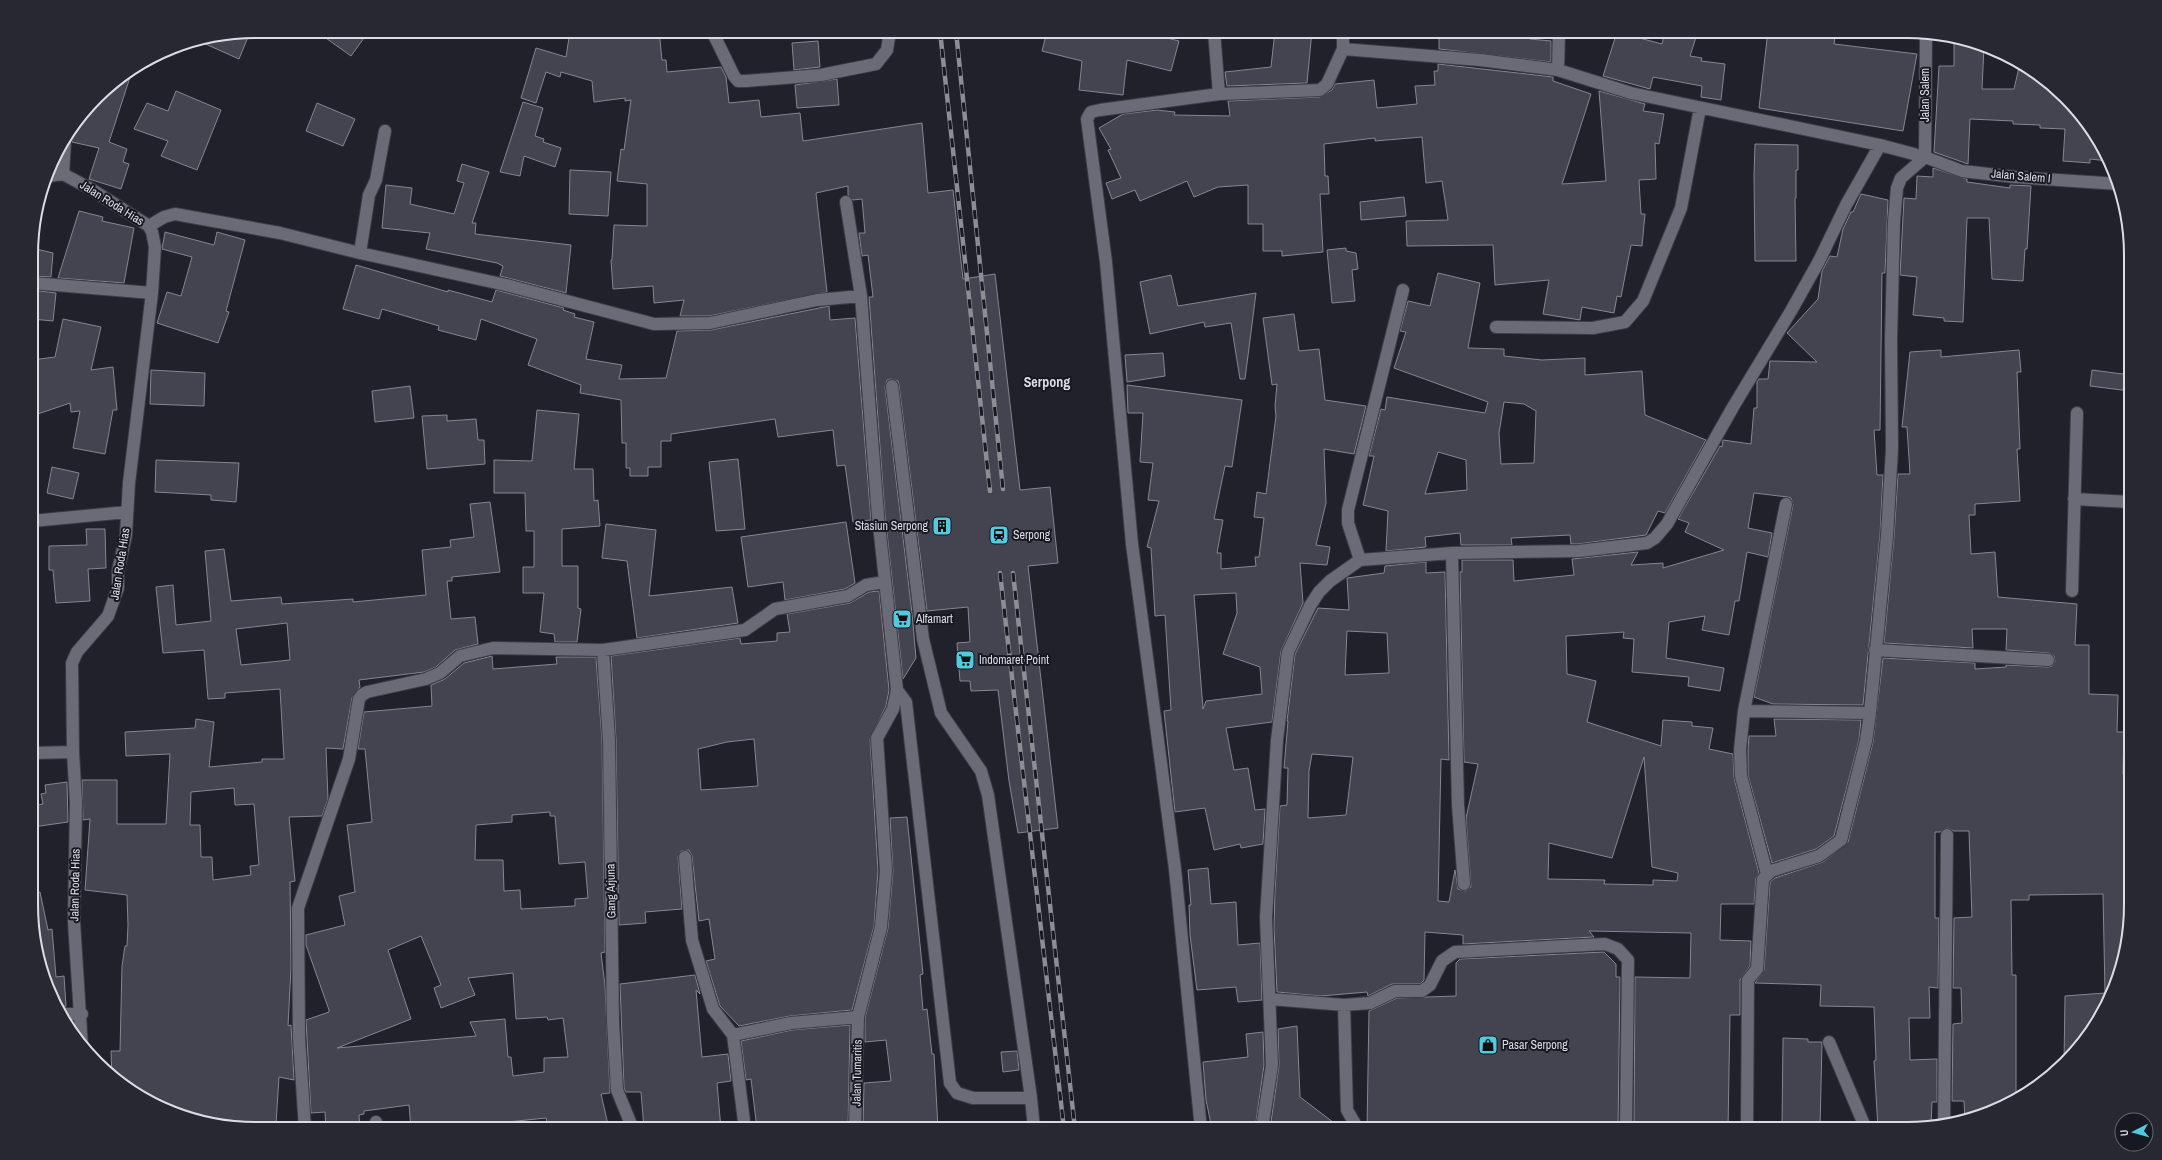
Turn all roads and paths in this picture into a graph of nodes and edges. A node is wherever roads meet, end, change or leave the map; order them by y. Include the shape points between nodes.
1 (715, 38) edge
2 (889, 38) edge
3 (1215, 38) edge
4 (1343, 38) edge
5 (1559, 38) edge
6 (1926, 39) edge
7 (1343, 49) junction
8 (1558, 70) junction
9 (1219, 94) junction
10 (1700, 108) junction
11 (385, 131) dead end
12 (1880, 146) junction
13 (64, 151) edge
14 (1925, 157) junction
15 (63, 174) junction
16 (54, 175) edge
17 (2111, 183) edge
18 (846, 202) dead end
19 (149, 226) junction
20 (360, 253) junction
21 (38, 284) edge
22 (1403, 290) dead end
23 (152, 294) junction
24 (861, 296) junction
25 (1496, 326) dead end
26 (892, 386) dead end
27 (2077, 413) dead end
28 (2074, 499) junction
29 (2124, 502) edge
30 (1786, 504) dead end
31 (127, 512) junction
32 (38, 520) edge
33 (1452, 554) junction
34 (1360, 560) junction
35 (885, 582) junction
36 (2072, 591) dead end
37 (603, 650) junction
38 (1876, 650) junction
39 (2048, 660) dead end
40 (897, 690) junction
41 (1744, 711) junction
42 (1870, 712) junction
43 (38, 752) edge
44 (73, 752) junction
45 (1947, 835) dead end
46 (685, 857) dead end
47 (1767, 874) junction
48 (1464, 884) dead end
49 (1270, 999) junction
50 (1344, 1005) junction
51 (67, 1014) edge
52 (82, 1014) junction
53 (858, 1017) junction
54 (733, 1035) junction
55 (82, 1036) edge
56 (1830, 1042) dead end
57 (1031, 1098) junction
58 (1944, 1119) edge
59 (305, 1122) edge
60 (630, 1122) edge
61 (744, 1122) edge
62 (855, 1122) edge
63 (1033, 1122) edge
64 (1200, 1122) edge
65 (1263, 1122) edge
66 (1354, 1122) edge
67 (1626, 1122) edge
68 (1747, 1122) edge
69 (1863, 1122) edge

1 - 2 street via 734,76 738,81 746,81 821,75 876,64 887,50
3 - 9 street
4 - 7 street
5 - 8 street
6 - 14 street, Jalan Salem
7 - 8 street, Jalan Salem I via 1480,60
7 - 9 street via 1327,84 1320,90
8 - 10 street, Jalan Salem I via 1631,93
9 - 64 street via 1100,110 1091,112 1087,119 1107,269 1132,544 1175,869
10 - 12 street, Jalan Salem I
10 - 25 street via 1681,208 1642,300 1625,322 1593,328
11 - 20 street via 376,180 369,196
12 - 14 street, Jalan Salem I
12 - 33 street via 1791,311 1661,533 1647,542 1579,551
13 - 15 street
14 - 17 street, Jalan Salem I via 1962,170 2015,177
14 - 38 street via 1901,178 1897,188 1894,222 1892,449
15 - 16 street
15 - 19 street, Jalan Roda Hias
18 - 24 street
19 - 20 street via 175,214 280,233
19 - 23 street, Jalan Roda Hias via 155,247
20 - 24 street via 506,285 654,324 710,323 817,300
21 - 23 street
22 - 34 street via 1348,510 1348,523
23 - 31 street, Jalan Roda Hias
24 - 35 street
26 - 57 street via 923,640 941,713 981,771 988,795
27 - 28 street
28 - 29 street
28 - 36 street
30 - 41 street
31 - 32 street
31 - 44 street, Jalan Roda Hias via 126,535 113,607 77,652 72,663
33 - 34 street
33 - 48 street via 1458,805
34 - 49 street via 1345,569 1319,592 1295,635 1285,665 1277,740 1266,918
35 - 37 street via 866,585 848,596 775,609 745,630
35 - 40 street
37 - 59 street via 493,648 464,654 440,673 426,679 367,692 360,697 349,759 298,908 299,1038
37 - 60 street, Gang Arjuna via 609,740 613,1021 617,1090
38 - 39 street
38 - 42 street
40 - 53 street, Jalan Tumaritis via 893,709 876,738 886,871 880,927
40 - 57 street via 906,702 950,1082 957,1093 973,1098
41 - 42 street
41 - 47 street via 1739,766
42 - 47 street via 1866,741 1841,840 1819,856
43 - 44 street
44 - 52 street, Jalan Roda Hias via 76,803 74,922
45 - 58 street
46 - 54 street via 692,940 696,956 713,1009
47 - 68 street via 1763,879 1757,969 1748,980
49 - 50 street
49 - 65 street via 1272,1065
50 - 66 street via 1347,1110
50 - 67 street via 1370,1003 1394,991 1422,991 1430,985 1442,961 1460,951 1605,944 1614,946 1628,960
51 - 52 street
52 - 55 street, Jalan Roda Hias
53 - 54 street via 791,1023
53 - 62 street, Jalan Tumaritis
54 - 61 street
56 - 69 street
57 - 63 street

